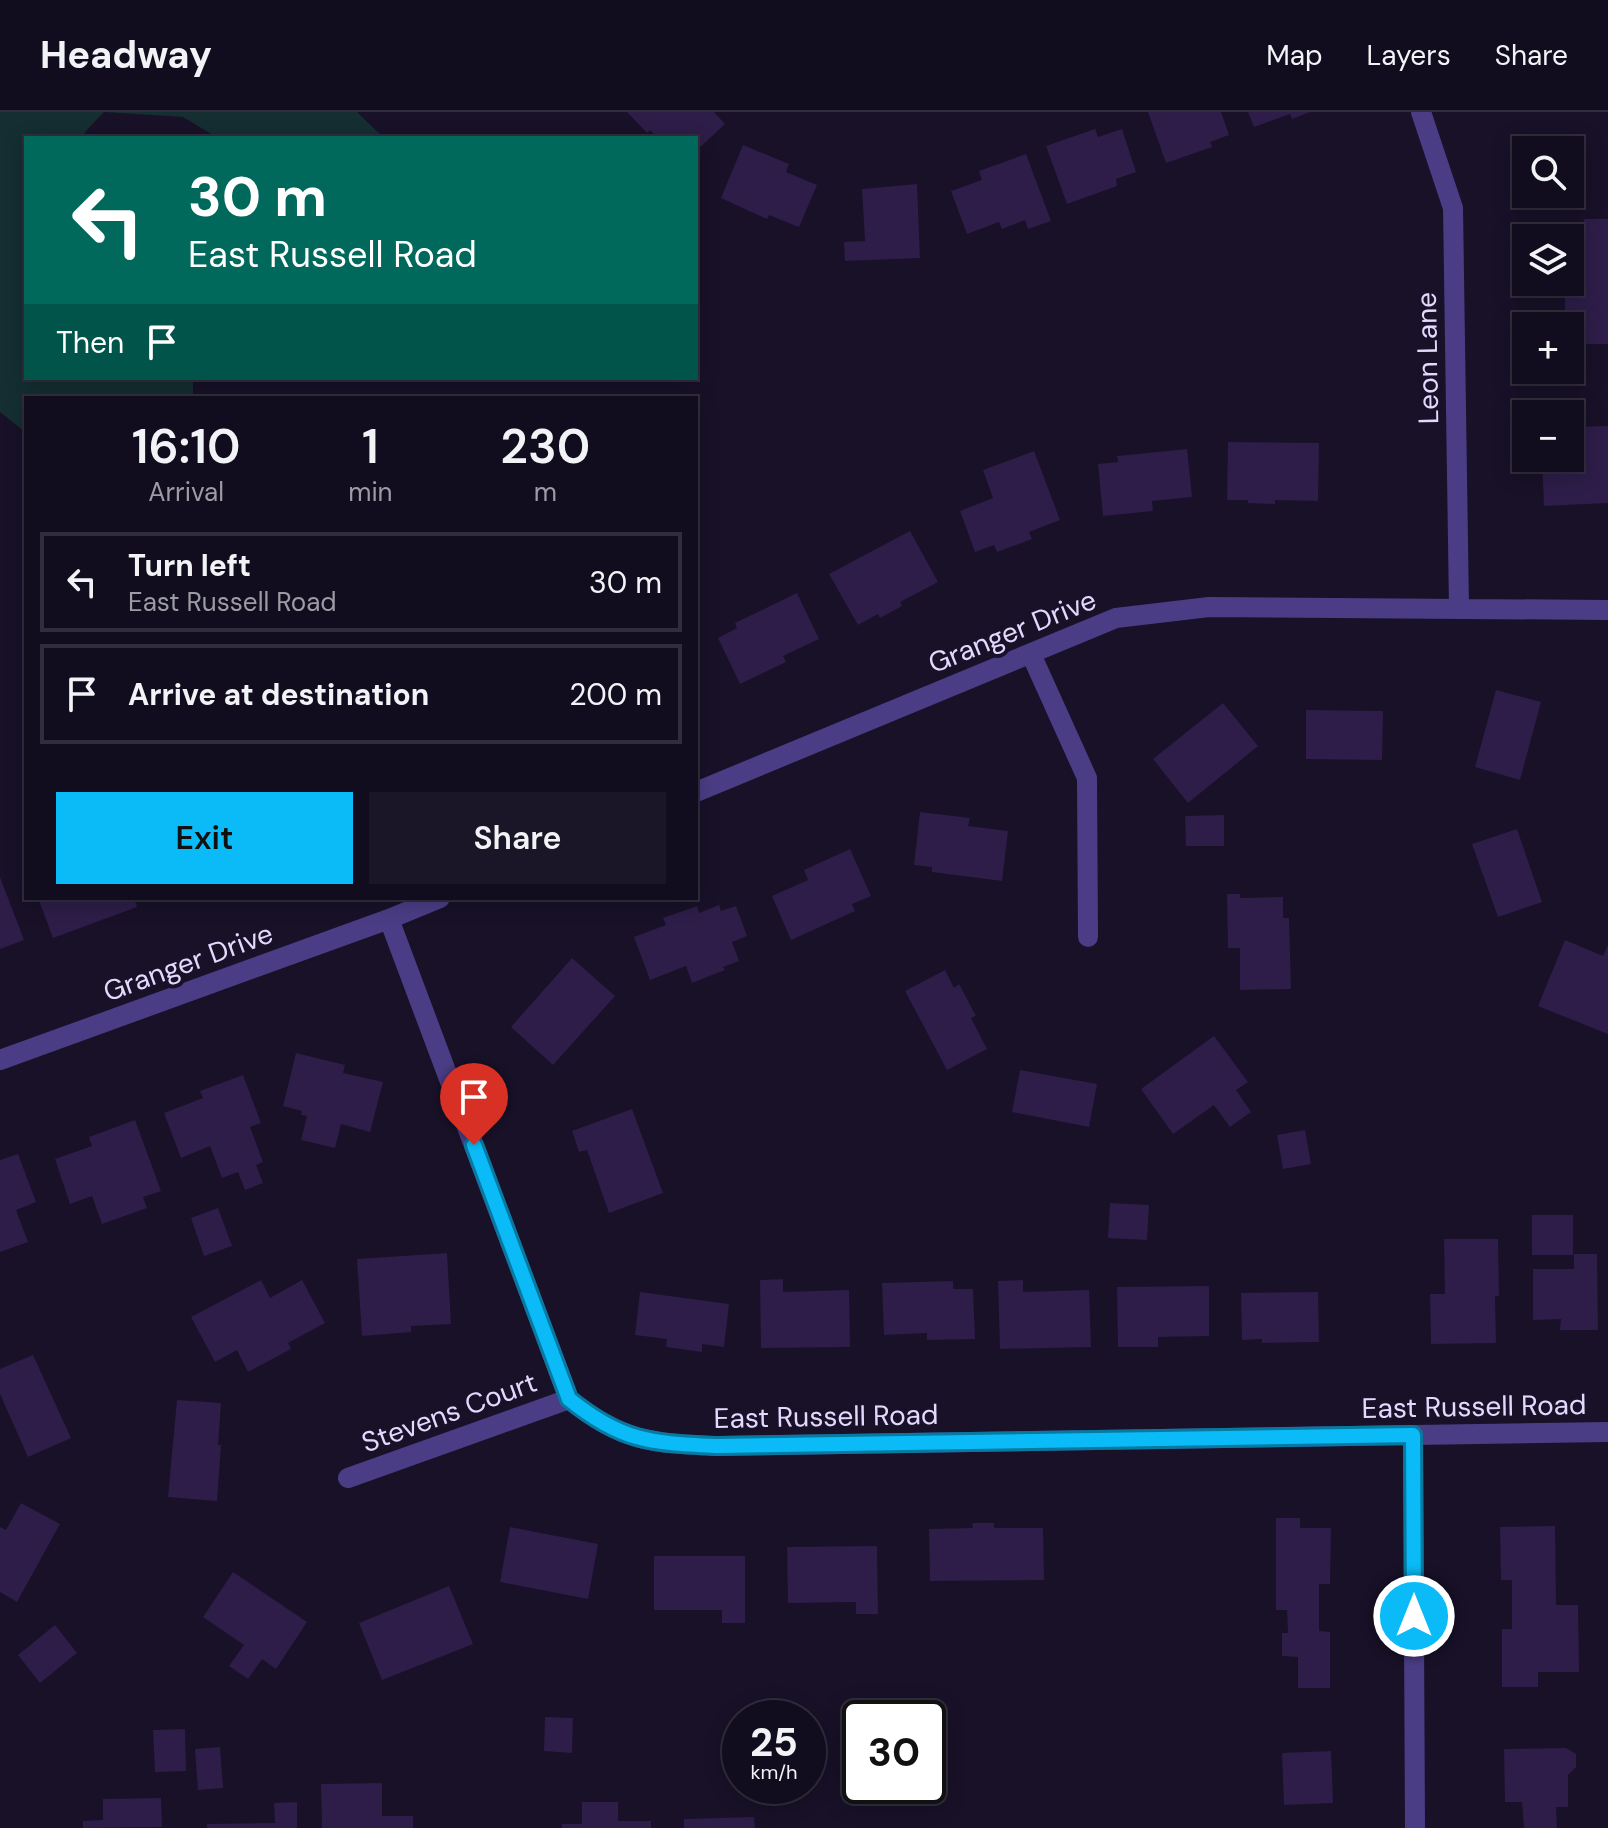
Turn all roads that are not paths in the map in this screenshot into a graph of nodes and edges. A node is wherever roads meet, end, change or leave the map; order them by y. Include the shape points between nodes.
1 (1421, 112) edge
2 (1459, 608) junction
3 (1608, 610) edge
4 (1031, 654) junction
5 (698, 791) edge
6 (435, 900) edge
7 (389, 919) junction
8 (1088, 937) dead end
9 (0, 1060) edge
10 (569, 1399) junction
11 (1608, 1432) edge
12 (1413, 1435) junction
13 (348, 1478) dead end
14 (1415, 1828) edge

1 - 2 street, Leon Lane via 1453,208
2 - 3 street, Granger Drive
2 - 4 street, Granger Drive via 1209,607 1116,618
4 - 5 street, Granger Drive
4 - 8 street via 1087,778
6 - 7 street, Granger Drive
7 - 9 street, Granger Drive
7 - 10 street
10 - 12 street, East Russell Road via 595,1420 655,1443
10 - 13 street, Stevens Court
11 - 12 street, East Russell Road
12 - 14 street

